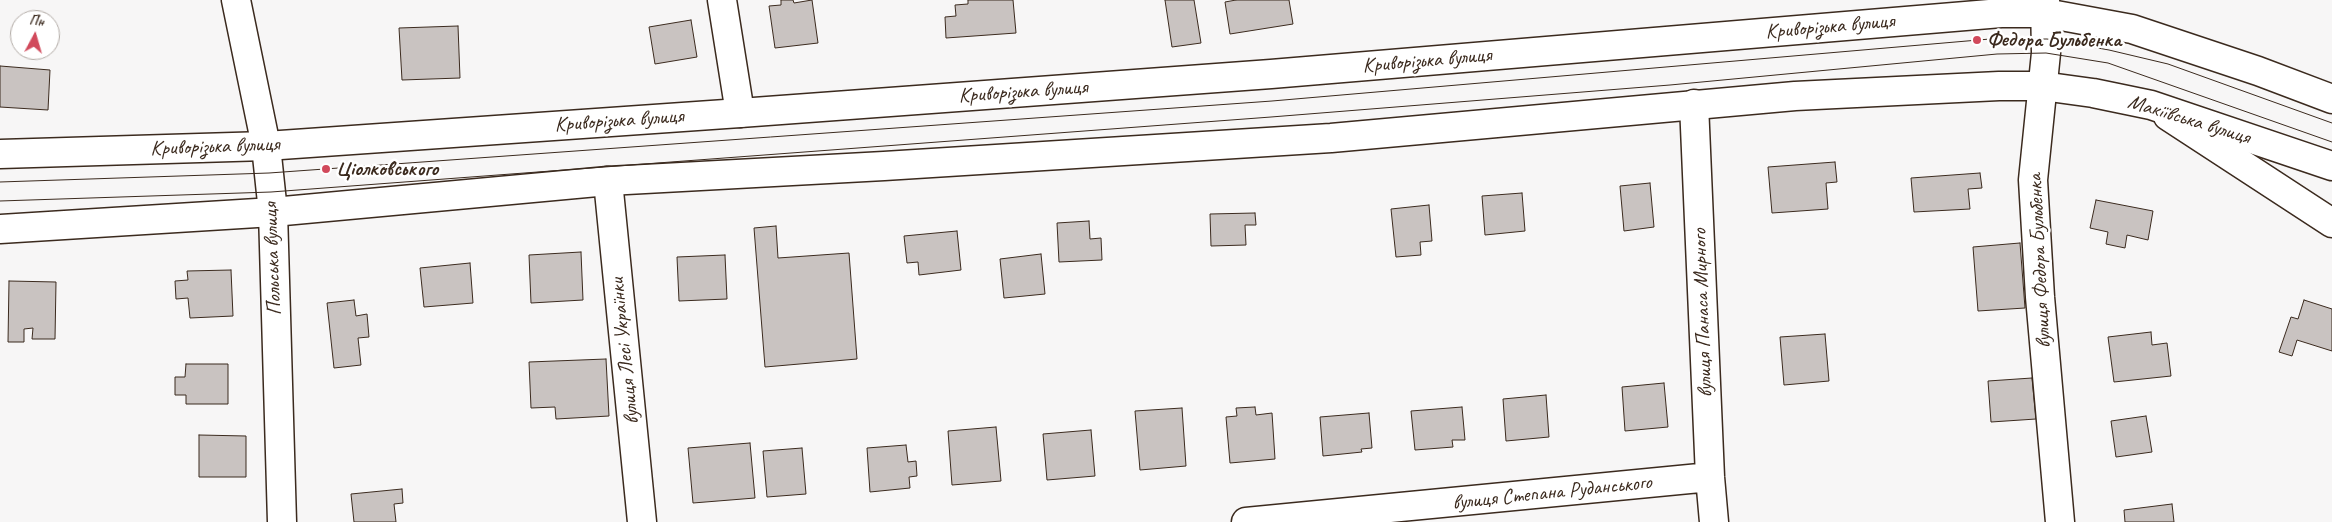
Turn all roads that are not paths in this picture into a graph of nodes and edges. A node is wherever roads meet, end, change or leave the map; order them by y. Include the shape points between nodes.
1 (236, 0) edge
2 (722, 0) edge
3 (2045, 6) edge
4 (2042, 86) junction
5 (2332, 99) edge
6 (1694, 104) junction
7 (2151, 105) junction
8 (740, 112) junction
9 (266, 146) junction
10 (0, 154) edge
11 (2332, 166) edge
12 (608, 180) junction
13 (273, 212) junction
14 (2332, 223) edge
15 (0, 229) edge
16 (1710, 477) junction
17 (1347, 518) edge
18 (282, 522) edge
19 (642, 522) edge
20 (1246, 522) edge
21 (1714, 522) edge
22 (2060, 522) edge

1 - 9 main road, Польська вулиця
2 - 8 main road
3 - 4 main road, вулиця Федора Бульбенка via 2047,39
3 - 5 main road via 2132,29
3 - 8 main road, Криворізька вулиця via 2000,13 1271,74
4 - 6 main road via 1941,88
4 - 7 main road, Макіївська вулиця
4 - 22 main road, вулиця Федора Бульбенка via 2033,180
6 - 12 main road via 1331,138
6 - 16 main road, вулиця Панаса Мирного
7 - 11 main road, Макіївська вулиця
7 - 14 main road
8 - 9 main road, Криворізька вулиця
9 - 10 main road, Криворізька вулиця
9 - 13 main road, Польська вулиця
12 - 13 main road
12 - 19 main road, вулиця Лесі Українки
13 - 15 main road
13 - 18 main road, Польська вулиця
16 - 17 main road, вулиця Степана Руданського
16 - 21 main road, вулиця Панаса Мирного
17 - 20 main road, вулиця Степана Руданського

